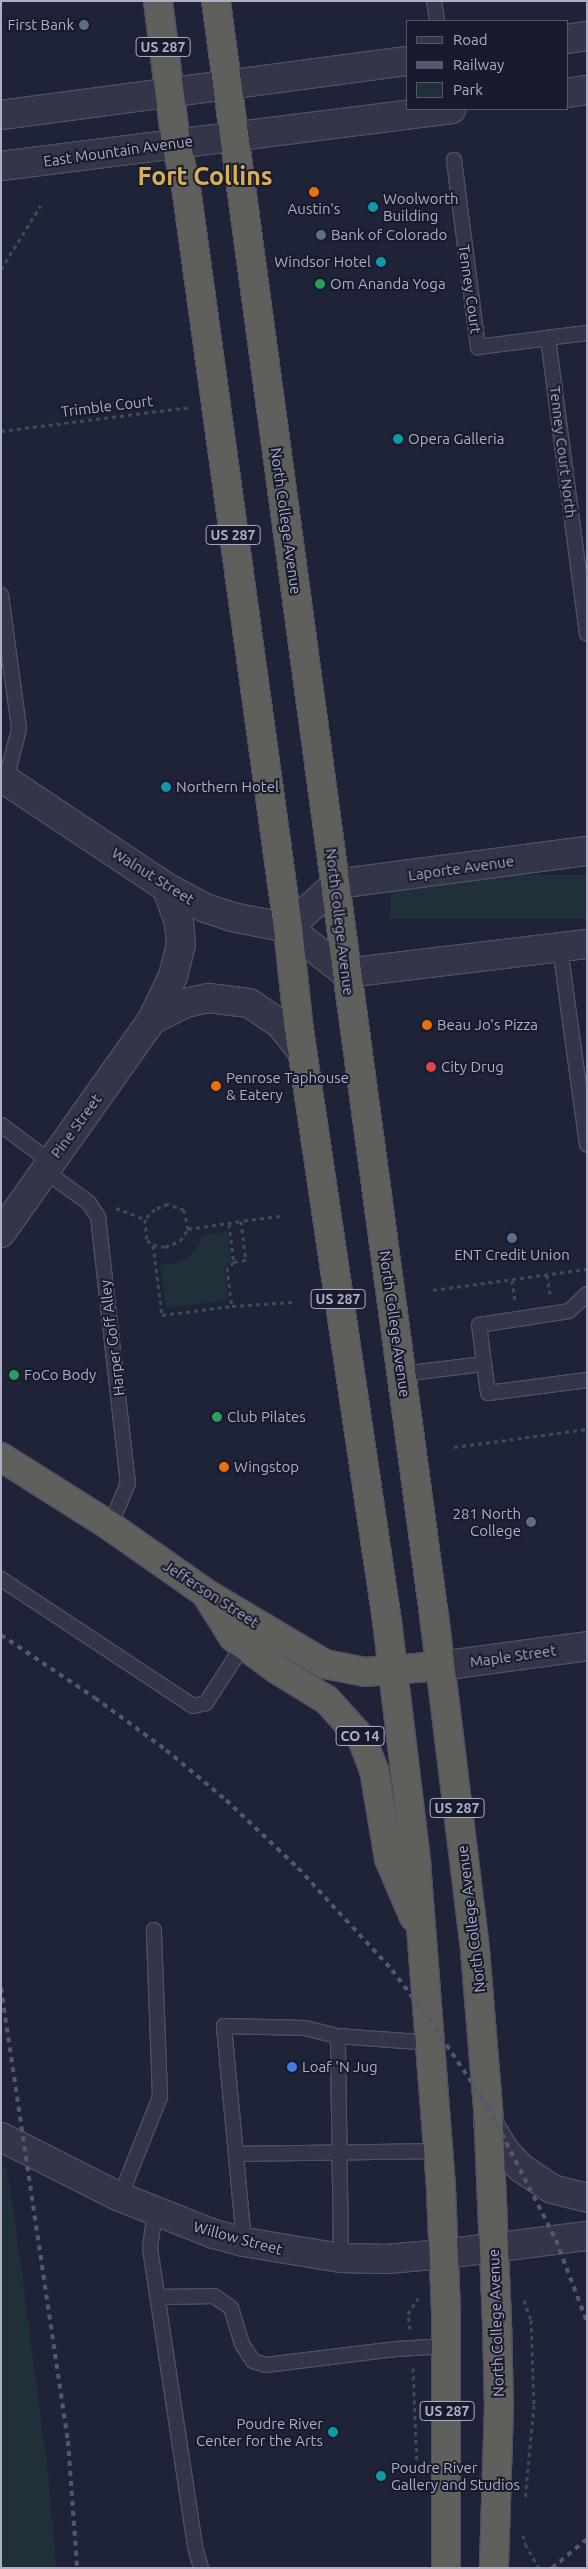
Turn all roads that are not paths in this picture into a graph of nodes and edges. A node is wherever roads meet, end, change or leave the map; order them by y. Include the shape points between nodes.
1 (158, 1) edge
2 (216, 1) edge
3 (434, 1) edge
4 (437, 20) edge
5 (587, 36) edge
6 (568, 39) edge
7 (406, 61) edge
8 (227, 85) junction
9 (587, 90) edge
10 (170, 92) junction
11 (568, 93) edge
12 (443, 110) edge
13 (1, 115) edge
14 (234, 136) junction
15 (176, 143) junction
16 (454, 160) dead end
17 (1, 166) edge
18 (587, 333) edge
19 (548, 338) junction
20 (1, 595) edge
21 (587, 633) edge
22 (4, 779) edge
23 (587, 851) edge
24 (336, 884) junction
25 (166, 887) junction
26 (288, 928) junction
27 (587, 933) edge
28 (587, 944) edge
29 (560, 948) junction
30 (346, 973) junction
31 (152, 1020) junction
32 (302, 1051) junction
33 (1, 1125) edge
34 (587, 1144) edge
35 (48, 1167) junction
36 (1, 1233) edge
37 (587, 1294) edge
38 (484, 1364) junction
39 (402, 1374) junction
40 (587, 1380) edge
41 (1, 1457) edge
42 (110, 1526) junction
43 (1, 1579) edge
44 (250, 1634) junction
45 (587, 1646) edge
46 (440, 1666) junction
47 (392, 1670) junction
48 (154, 1930) dead end
49 (423, 1937) junction
50 (338, 2036) junction
51 (432, 2043) junction
52 (488, 2123) junction
53 (1, 2137) edge
54 (439, 2151) junction
55 (338, 2152) junction
56 (236, 2154) junction
57 (120, 2197) junction
58 (587, 2198) edge
59 (155, 2212) junction
60 (587, 2236) edge
61 (244, 2242) junction
62 (494, 2249) junction
63 (444, 2254) junction
64 (341, 2258) junction
65 (160, 2297) junction
66 (446, 2346) junction
67 (202, 2568) edge
68 (446, 2568) edge
69 (494, 2568) edge

1 - 10 highway, US 287
2 - 8 highway, US 287
3 - 4 lane
5 - 6 street
7 - 8 street
8 - 10 street
8 - 14 highway, North College Avenue / US 287
9 - 11 street
10 - 13 street
10 - 15 highway, US 287
12 - 14 street, East Mountain Avenue
14 - 15 street, East Mountain Avenue
14 - 24 highway, North College Avenue / US 287
15 - 17 street, East Mountain Avenue
15 - 26 highway, US 287 via 186,187
16 - 19 lane, Tenney Court via 478,347
18 - 19 lane
19 - 21 lane, Tenney Court North
20 - 22 lane via 19,729
22 - 25 street, Walnut Street
23 - 24 street, Laporte Avenue
24 - 26 street
24 - 30 highway, North College Avenue / US 287
25 - 26 street, Walnut Street via 214,911
25 - 31 street, Pine Street via 179,922 181,945 173,976
26 - 30 street
26 - 32 highway, US 287
27 - 29 street
28 - 29 street
29 - 30 street
29 - 34 lane
30 - 39 highway, North College Avenue / US 287
31 - 32 street, Pine Street via 208,998 249,1003 280,1024
31 - 35 street, Pine Street
32 - 47 highway, US 287
33 - 35 lane, Harper Goff Alley
35 - 36 street, Pine Street
35 - 42 lane, Harper Goff Alley via 89,1204 98,1217 128,1483
37 - 38 lane via 569,1311 479,1325
38 - 39 lane
38 - 40 lane via 488,1393
39 - 46 highway, North College Avenue / US 287
41 - 42 highway, Jefferson Street / CO 14
42 - 44 highway, Jefferson Street / CO 14 via 207,1594
43 - 44 lane via 193,1706 206,1703
44 - 47 highway, Jefferson Street / CO 14 via 325,1664 364,1672
44 - 49 highway, CO 14 via 327,1700 362,1739 374,1770 388,1859
45 - 46 street, Maple Street
46 - 47 highway, Jefferson Street
46 - 52 highway, North College Avenue / US 287 via 475,1950
47 - 49 highway, US 287
48 - 57 lane via 160,2097
49 - 51 highway, US 287
50 - 51 lane
50 - 55 lane
50 - 56 lane via 305,2028 224,2026
51 - 54 highway, US 287
52 - 58 street via 505,2151 521,2168 552,2189
52 - 62 highway, North College Avenue / US 287
53 - 57 street, Willow Street
54 - 55 lane
54 - 63 highway, US 287
55 - 56 lane
55 - 64 lane
56 - 61 lane
57 - 59 street, Willow Street
59 - 61 street, Willow Street
59 - 65 lane via 150,2248
60 - 62 street, Willow Street
61 - 64 street, Willow Street
62 - 63 street, Willow Street
62 - 69 highway, North College Avenue / US 287 via 499,2406
63 - 64 street, Willow Street via 387,2259
63 - 66 highway, US 287
65 - 66 lane via 214,2296 230,2308 242,2344 254,2361 266,2365
65 - 67 lane via 195,2547
66 - 68 highway, US 287

